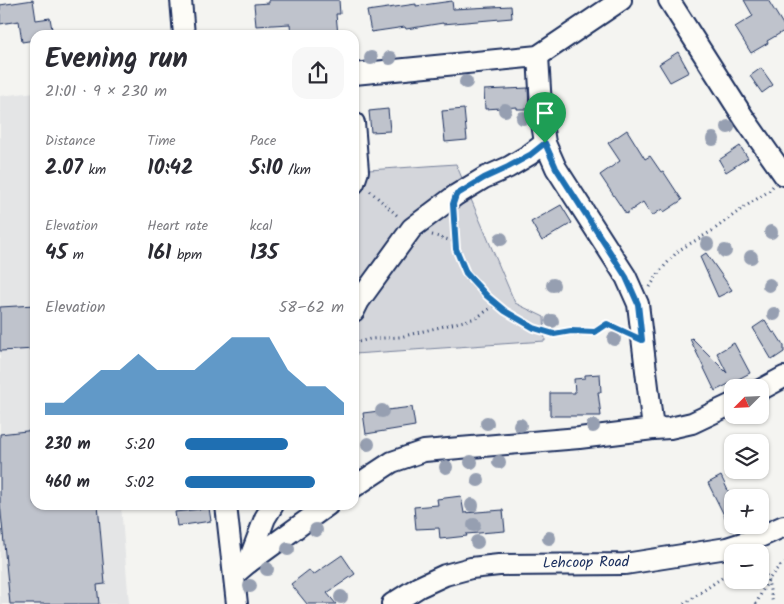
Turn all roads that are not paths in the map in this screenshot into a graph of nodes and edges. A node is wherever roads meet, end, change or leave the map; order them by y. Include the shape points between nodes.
1 (181, 0) edge
2 (621, 0) edge
3 (669, 0) edge
4 (184, 30) edge
5 (538, 56) junction
6 (359, 74) edge
7 (545, 143) junction
8 (783, 174) edge
9 (359, 300) edge
10 (784, 377) edge
11 (769, 385) edge
12 (724, 408) edge
13 (654, 428) junction
14 (359, 484) edge
15 (227, 510) edge
16 (270, 510) edge
17 (321, 510) edge
18 (784, 526) edge
19 (241, 569) junction
20 (237, 604) edge
21 (392, 604) edge

1 - 4 street
2 - 5 street
3 - 8 street
5 - 6 street
5 - 7 street
7 - 9 street via 530,155 456,195 412,228
7 - 13 street via 556,168 626,277 638,304
10 - 11 street
12 - 13 street via 692,423
13 - 14 street via 424,451 392,462
15 - 19 street
16 - 19 street
17 - 19 street
18 - 21 street, Lehcoop Road via 727,548 625,564 471,568 445,575
19 - 20 street

